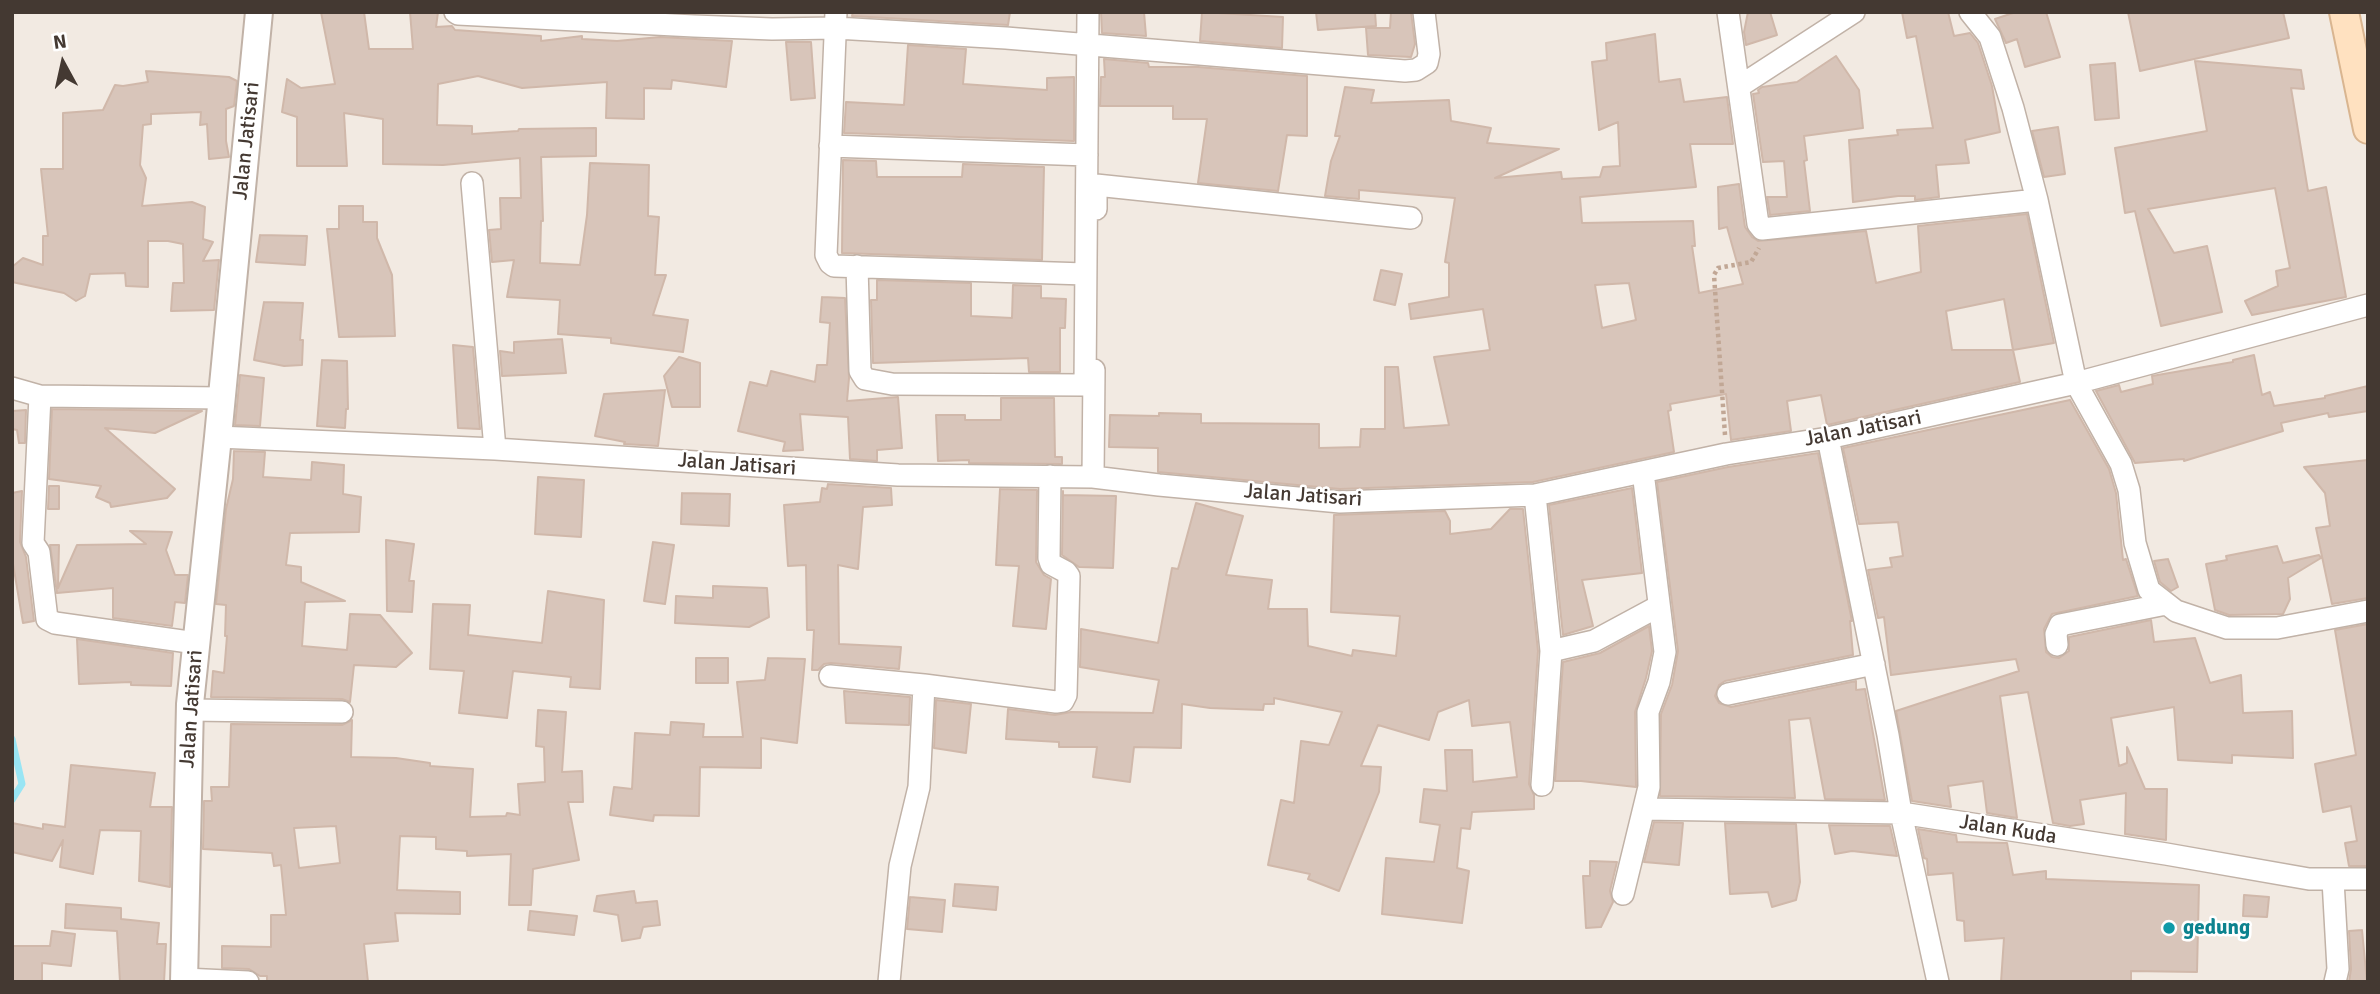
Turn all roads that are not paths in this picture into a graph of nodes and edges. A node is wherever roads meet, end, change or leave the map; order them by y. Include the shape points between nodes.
1 (259, 12) edge
2 (455, 12) edge
3 (1088, 12) edge
4 (1424, 12) edge
5 (1728, 12) edge
6 (1854, 12) edge
7 (1970, 12) edge
8 (2344, 12) edge
9 (836, 20) edge
10 (1088, 46) junction
11 (1740, 86) junction
12 (2368, 129) edge
13 (830, 146) junction
14 (1087, 155) junction
15 (472, 183) dead end
16 (2037, 200) junction
17 (1412, 218) dead end
18 (857, 266) junction
19 (1085, 274) junction
20 (2368, 305) edge
21 (2076, 383) junction
22 (12, 388) edge
23 (40, 396) junction
24 (222, 398) junction
25 (218, 436) junction
26 (1828, 438) junction
27 (495, 449) junction
28 (1643, 472) junction
29 (1050, 476) junction
30 (1093, 477) junction
31 (1535, 495) junction
32 (2166, 604) junction
33 (1659, 606) junction
34 (2368, 611) edge
35 (196, 643) junction
36 (2057, 645) dead end
37 (1550, 651) junction
38 (1874, 664) junction
39 (830, 676) dead end
40 (924, 685) junction
41 (1728, 694) dead end
42 (189, 710) junction
43 (342, 712) dead end
44 (1542, 785) dead end
45 (1644, 809) junction
46 (1901, 813) junction
47 (2368, 879) edge
48 (2333, 880) junction
49 (1623, 894) dead end
50 (184, 980) edge
51 (248, 982) edge
52 (889, 982) edge
53 (1938, 982) edge
54 (2336, 982) edge

1 - 24 street, Jalan Jatisari
2 - 9 street via 694,26
3 - 10 street
4 - 10 street via 1429,54 1427,63 1416,70
5 - 11 street
6 - 11 street
7 - 16 street via 1990,37
8 - 12 main road
9 - 10 street
9 - 13 street
10 - 14 street
11 - 16 street via 1762,229
13 - 14 street
13 - 18 street via 827,255 834,266
14 - 19 street
15 - 27 street
16 - 21 street
17 - 30 street via 1096,185
18 - 19 street
18 - 19 street via 860,371 865,379 892,384 1085,385
20 - 21 street, Jalan Jatisari
21 - 26 street, Jalan Jatisari
21 - 32 street via 2125,477 2148,590
22 - 23 street
23 - 24 street
23 - 35 street via 33,543 39,552 47,619
24 - 25 street, Jalan Jatisari
25 - 27 street, Jalan Jatisari
25 - 35 street, Jalan Jatisari
26 - 28 street, Jalan Jatisari via 1726,453
26 - 38 street
27 - 29 street, Jalan Jatisari via 898,475
28 - 31 street, Jalan Jatisari
28 - 33 street
29 - 30 street, Jalan Jatisari
29 - 40 street via 1049,558 1069,575 1065,699 1056,702
30 - 31 street, Jalan Jatisari via 1340,502
31 - 37 street
32 - 34 street via 2227,628 2277,628
32 - 36 street via 2060,625
33 - 37 street via 1594,641
33 - 45 street via 1665,652 1647,712 1649,787
35 - 42 street, Jalan Jatisari
37 - 44 street
38 - 41 street
38 - 46 street
39 - 40 street
40 - 52 street via 919,787 900,866
42 - 43 street
42 - 50 street, Jalan Jatisari
45 - 46 street, Jalan Kuda
45 - 49 street
46 - 48 street, Jalan Kuda
46 - 53 street
47 - 48 street, Jalan Kuda
48 - 54 street
50 - 51 street

